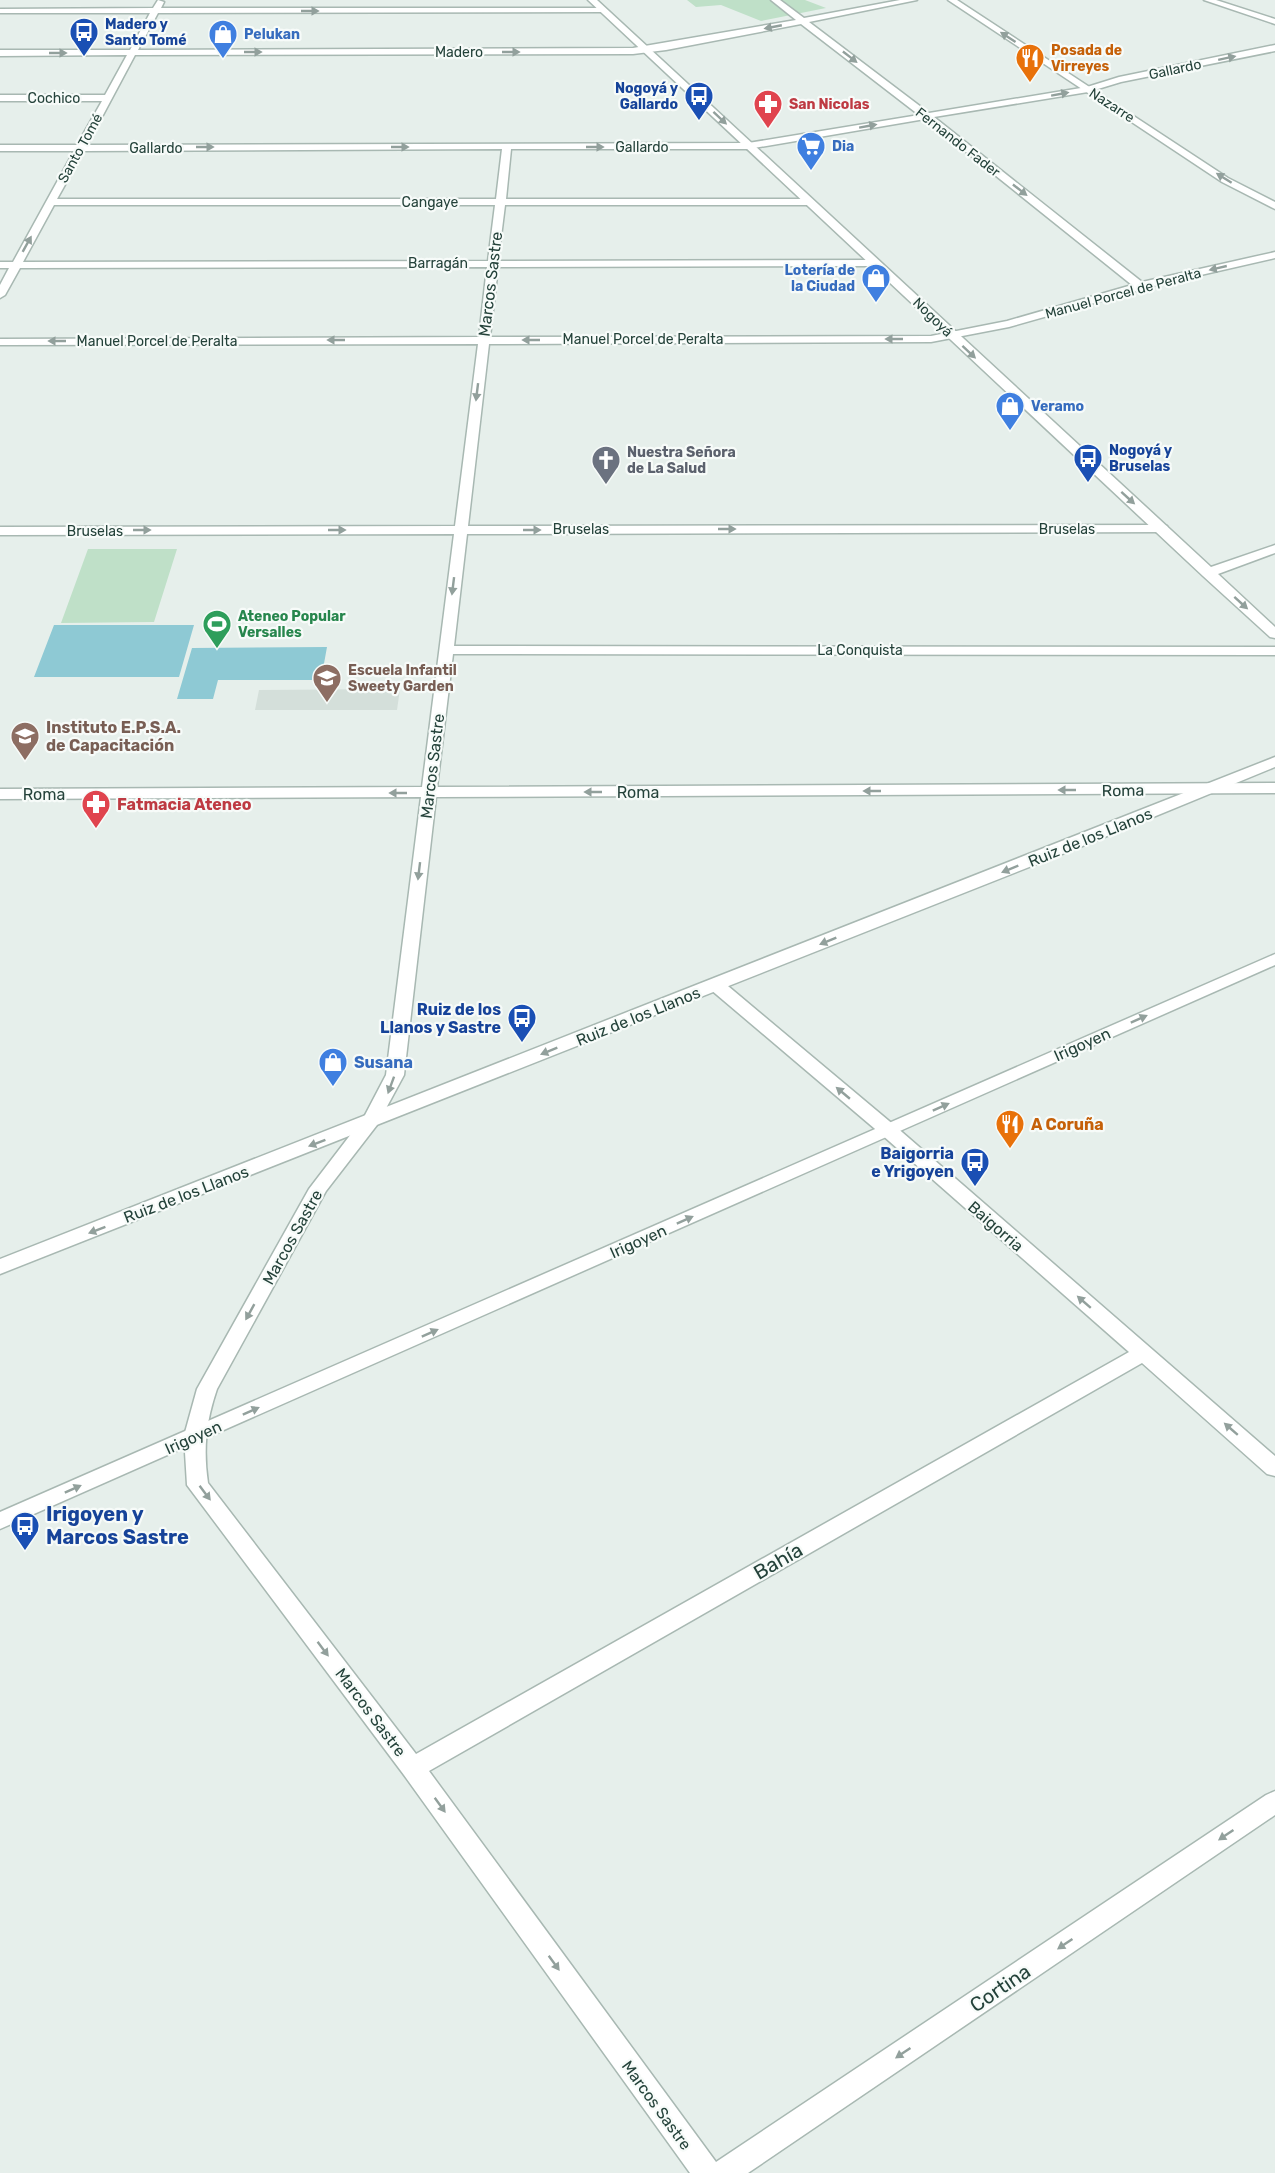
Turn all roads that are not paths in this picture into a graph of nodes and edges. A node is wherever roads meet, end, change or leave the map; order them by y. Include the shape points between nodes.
1 (160, 0) edge
2 (592, 0) edge
3 (775, 0) edge
4 (913, 0) edge
5 (952, 0) edge
6 (1208, 0) edge
7 (603, 10) junction
8 (0, 11) edge
9 (155, 11) junction
10 (803, 22) junction
11 (1275, 22) edge
12 (1275, 48) edge
13 (645, 50) junction
14 (0, 53) edge
15 (132, 53) junction
16 (1088, 89) junction
17 (0, 98) edge
18 (107, 98) junction
19 (927, 116) junction
20 (748, 146) junction
21 (507, 147) junction
22 (0, 148) edge
23 (80, 148) junction
24 (50, 202) junction
25 (499, 202) junction
26 (810, 202) junction
27 (1275, 206) edge
28 (1275, 255) edge
29 (876, 263) junction
30 (493, 264) junction
31 (0, 265) edge
32 (16, 265) junction
33 (1140, 286) junction
34 (0, 296) edge
35 (953, 336) junction
36 (483, 340) junction
37 (0, 342) edge
38 (1162, 529) junction
39 (460, 530) junction
40 (0, 531) edge
41 (1275, 549) edge
42 (1208, 573) junction
43 (1275, 634) edge
44 (446, 650) junction
45 (1275, 651) edge
46 (1275, 762) edge
47 (1275, 788) edge
48 (1209, 789) junction
49 (429, 793) junction
50 (0, 794) edge
51 (1275, 959) edge
52 (716, 985) junction
53 (372, 1122) junction
54 (888, 1130) junction
55 (0, 1267) edge
56 (1143, 1353) junction
57 (193, 1438) junction
58 (1275, 1468) edge
59 (0, 1521) edge
60 (413, 1768) junction
61 (1275, 1803) edge
62 (706, 2173) edge
63 (724, 2173) edge

1 - 9 street, Santo Tomé
2 - 7 street, Nogoyá
3 - 10 street, Fernando Fader
4 - 10 street, Madero
16 -> 5 street, Nazarre
6 - 11 street
9 -> 7 street
7 - 13 street, Nogoyá
8 - 9 street
9 - 15 street, Santo Tomé
10 -> 13 street, Madero
10 -> 19 street, Fernando Fader
16 -> 12 street, Gallardo
15 -> 13 street, Madero
13 -> 20 street, Nogoyá
14 -> 15 street, Madero
15 - 18 street, Santo Tomé
19 -> 16 street, Gallardo
27 -> 16 street, Nazarre via 1226,180
17 - 18 street, Cochico
18 - 23 street, Santo Tomé
20 -> 19 street, Gallardo
19 -> 33 street, Fernando Fader
21 -> 20 street, Gallardo
20 - 26 street, Nogoyá
23 -> 21 street, Gallardo
21 - 25 street, Marcos Sastre
22 - 23 street, Gallardo
23 - 24 street, Santo Tomé
24 - 25 street, Cangaye
32 -> 24 street, Santo Tomé
25 - 26 street, Cangaye
25 - 30 street, Marcos Sastre
26 - 29 street, Nogoyá
28 -> 33 street, Manuel Porcel de Peralta
29 - 30 street, Barragán
29 - 35 street, Nogoyá
30 - 32 street, Barragán
30 - 36 street, Marcos Sastre
31 - 32 street, Barragán
32 - 34 street, Santo Tomé
33 - 35 street, Manuel Porcel de Peralta
35 -> 36 street, Manuel Porcel de Peralta
35 -> 38 street, Nogoyá
36 -> 37 street, Manuel Porcel de Peralta
36 -> 39 street, Marcos Sastre
39 -> 38 street, Bruselas
38 - 42 street, Nogoyá
40 -> 39 street, Bruselas
39 -> 44 street, Marcos Sastre
41 - 42 street
42 -> 43 street, Nogoyá
44 - 45 street, La Conquista
44 - 49 street, Marcos Sastre
46 - 48 street, Ruiz de los Llanos
47 - 48 street, Roma
48 -> 49 street, Roma
48 -> 52 street, Ruiz de los Llanos
49 -> 50 street, Roma
49 -> 53 street, Marcos Sastre via 395,1075
54 -> 51 street, Irigoyen
52 -> 53 street, Ruiz de los Llanos
54 -> 52 street, Baigorria
53 -> 55 street, Ruiz de los Llanos
53 -> 57 street, Marcos Sastre via 318,1189 207,1389
56 -> 54 street, Baigorria
57 -> 54 street, Irigoyen
58 -> 56 street, Baigorria
56 - 60 street, Bahía
59 -> 57 street, Irigoyen
57 -> 60 street, Marcos Sastre via 198,1485
60 -> 62 street, Marcos Sastre
61 -> 63 street, Cortina

